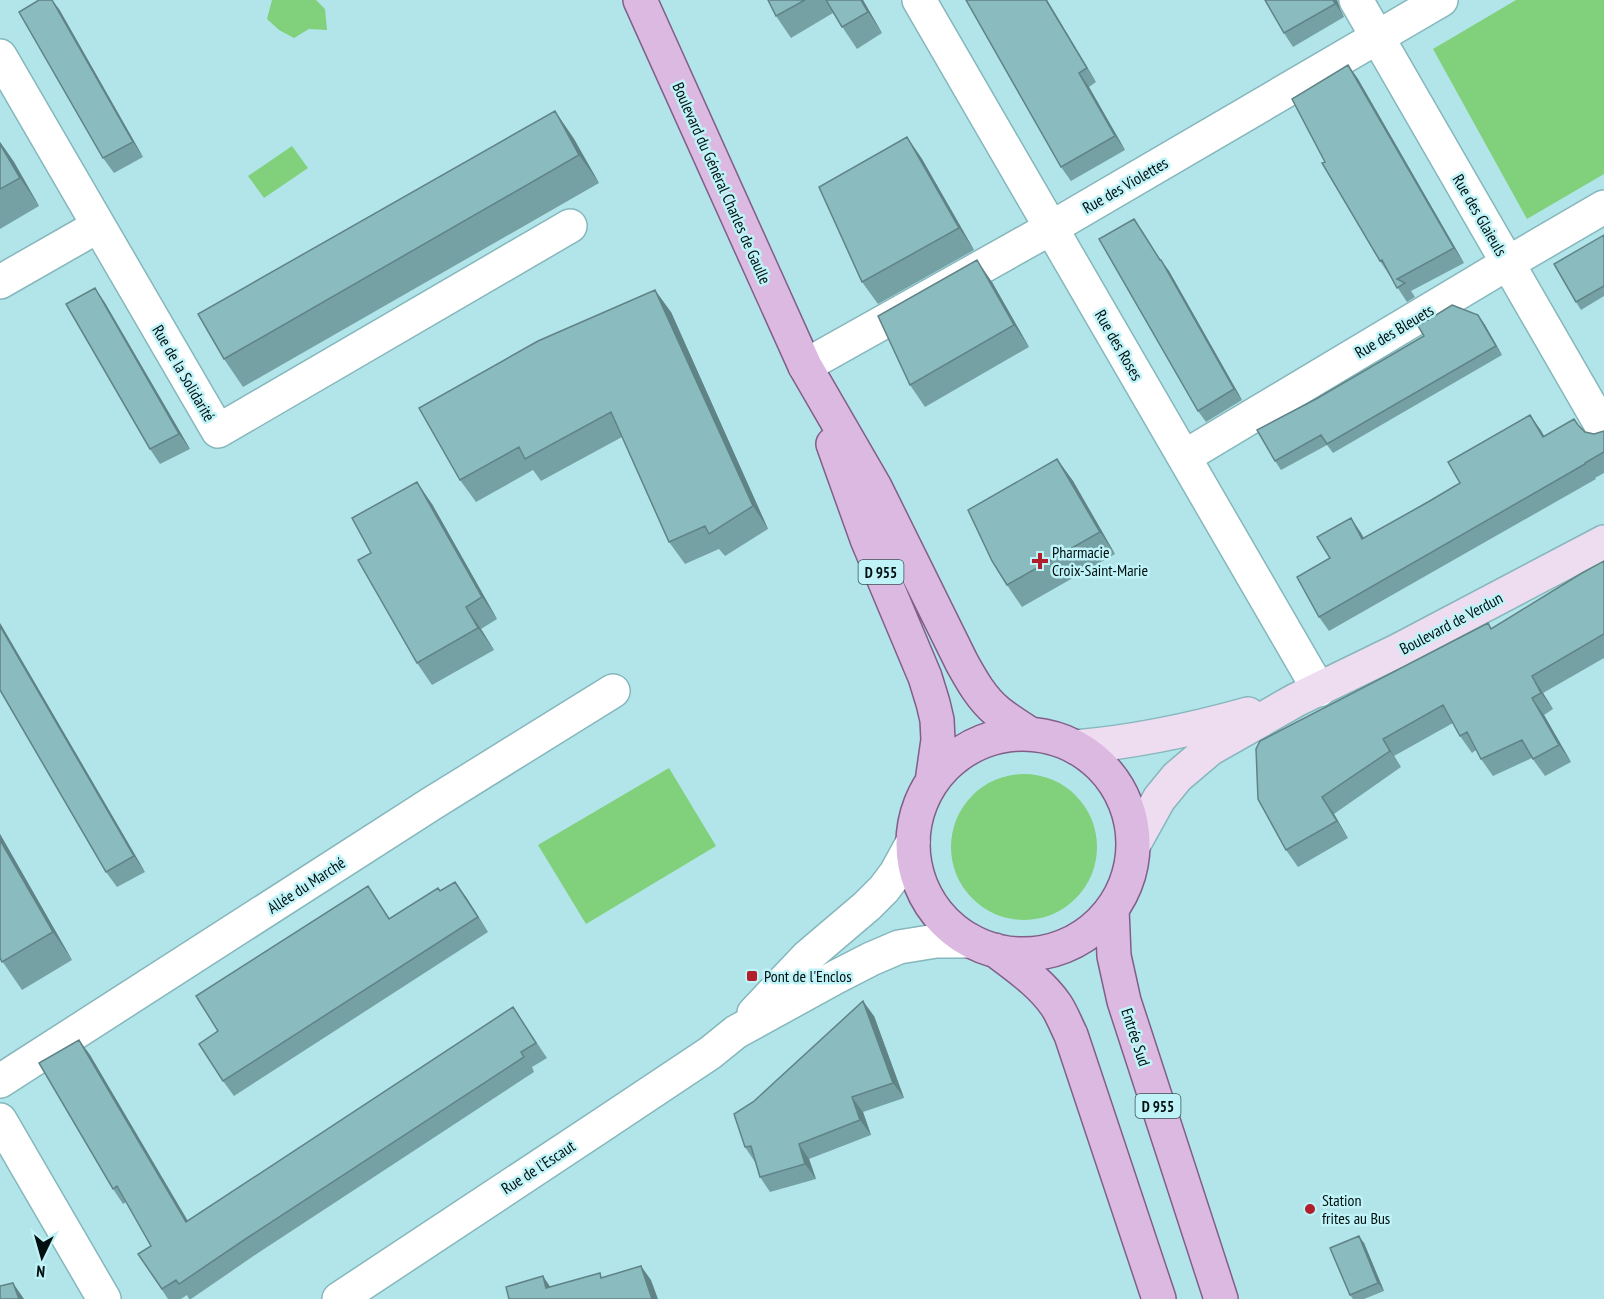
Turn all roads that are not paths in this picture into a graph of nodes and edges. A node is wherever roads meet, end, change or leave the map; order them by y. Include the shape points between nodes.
1 (640, 0) edge
2 (919, 0) edge
3 (1356, 0) edge
4 (1441, 0) edge
5 (1378, 37) junction
6 (0, 56) edge
7 (1604, 207) edge
8 (98, 226) junction
9 (570, 226) dead end
10 (1051, 228) junction
11 (1508, 263) junction
12 (0, 282) edge
13 (805, 366) junction
14 (1604, 430) edge
15 (1184, 457) junction
16 (1604, 542) edge
17 (613, 691) dead end
18 (1307, 695) junction
19 (1030, 734) junction
20 (1075, 747) junction
21 (932, 782) junction
22 (913, 842) junction
23 (1134, 844) junction
24 (1112, 909) junction
25 (983, 945) junction
26 (736, 1032) junction
27 (0, 1081) edge
28 (0, 1120) edge
29 (104, 1299) edge
30 (339, 1299) edge
31 (1159, 1299) edge
32 (1221, 1299) edge

1 - 13 main road, Boulevard du Général Charles de Gaulle / D 955
2 - 10 street, Rue des Roses
3 - 5 street, Rue des Glaieuls
4 - 5 street, Rue des Violettes
5 - 10 street, Rue des Violettes
5 - 11 street, Rue des Glaieuls
6 - 8 street, Rue de la Solidarité
7 - 11 street, Rue des Bleuets
8 - 9 street, Rue de la Solidarité via 218,431
8 - 12 street
10 - 13 street, Rue des Violettes
10 - 15 street, Rue des Roses
11 - 14 street, Rue des Glaieuls
11 - 15 street, Rue des Bleuets
13 - 19 main road, Boulevard du Général Charles de Gaulle / D 955 via 875,487 975,686 999,713
13 - 21 main road, Boulevard du Général Charles de Gaulle / D 955 via 867,539 933,703 938,741
15 - 18 street, Rue des Roses
16 - 18 street, Boulevard de Verdun
17 - 27 street, Allée du Marché
18 - 20 street, Boulevard de Verdun via 1216,723
18 - 23 street, Boulevard de Verdun via 1210,749 1187,767 1159,799
19 - 20 main road
19 - 21 main road via 982,741 954,758
20 - 23 main road via 1102,766 1122,794 1129,810
21 - 22 main road via 916,816
22 - 25 main road via 916,872 928,900 947,924
22 - 26 street, Rue de l'Escaut via 884,890 800,964
23 - 24 main road via 1130,872
24 - 25 main road via 1088,933 1059,948 1027,954
24 - 32 main road, Entrée Sud / D 955 via 1114,956 1124,1001
25 - 26 street, Rue de l'Escaut via 936,941 899,947
25 - 31 main road via 1030,977 1057,1006 1071,1035
26 - 30 street, Rue de l'Escaut
28 - 29 street

